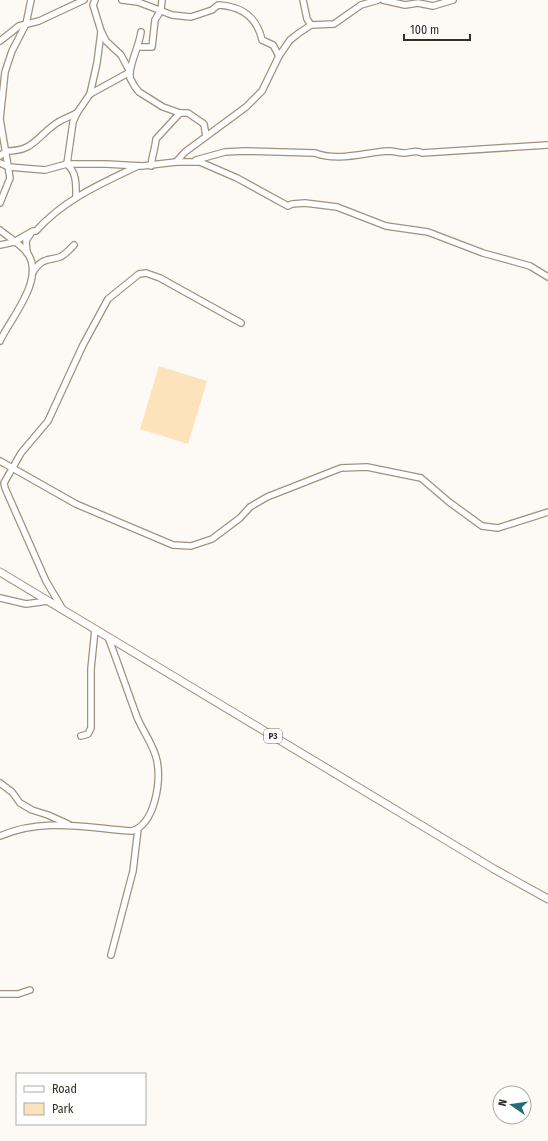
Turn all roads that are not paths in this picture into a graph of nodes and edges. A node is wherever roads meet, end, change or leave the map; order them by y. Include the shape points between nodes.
1 (31, 0) edge
2 (84, 0) edge
3 (122, 0) edge
4 (162, 0) edge
5 (303, 0) edge
6 (378, 0) edge
7 (383, 0) edge
8 (453, 0) edge
9 (94, 3) edge
10 (161, 10) junction
11 (26, 24) junction
12 (311, 25) junction
13 (101, 31) junction
14 (141, 32) dead end
15 (0, 41) edge
16 (106, 41) junction
17 (99, 46) junction
18 (139, 47) junction
19 (279, 56) junction
20 (130, 72) junction
21 (90, 94) junction
22 (77, 113) junction
23 (180, 113) junction
24 (206, 136) junction
25 (547, 145) edge
26 (6, 150) junction
27 (0, 156) edge
28 (193, 161) junction
29 (176, 162) junction
30 (0, 163) edge
31 (67, 164) junction
32 (140, 165) junction
33 (151, 166) junction
34 (10, 167) junction
35 (76, 197) junction
36 (0, 203) edge
37 (0, 230) edge
38 (32, 231) junction
39 (14, 242) junction
40 (0, 245) edge
41 (74, 245) dead end
42 (27, 253) junction
43 (32, 272) junction
44 (548, 277) edge
45 (241, 323) dead end
46 (0, 341) edge
47 (0, 461) edge
48 (12, 468) junction
49 (548, 512) edge
50 (0, 572) edge
51 (0, 598) edge
52 (48, 601) junction
53 (62, 609) junction
54 (95, 628) junction
55 (108, 637) junction
56 (81, 736) dead end
57 (0, 783) edge
58 (70, 824) junction
59 (138, 830) junction
60 (0, 836) edge
61 (548, 899) edge
62 (111, 955) dead end
63 (30, 990) dead end
64 (0, 994) edge

1 - 11 street
2 - 9 street
2 - 11 street via 39,21
3 - 10 street via 138,2
4 - 10 street
5 - 12 street
6 - 12 street via 361,5 334,24
7 - 8 street via 405,5 418,3 433,6
9 - 13 street
10 - 18 street via 155,20 152,47
10 - 19 street via 172,15 191,17 212,10 218,5 246,13 259,27 262,40 273,45
11 - 15 street via 19,26
11 - 26 street via 4,72 0,119
12 - 19 street via 290,40
13 - 16 street
13 - 17 street
14 - 18 street
16 - 17 street
16 - 20 street via 121,54
17 - 21 street
18 - 20 street via 132,59
19 - 24 street via 262,91 246,107
20 - 21 street
20 - 23 street via 130,78 139,92 163,107
21 - 22 street
22 - 26 street via 55,124 26,149
22 - 31 street via 73,122
23 - 24 street via 188,113 204,124
23 - 33 street via 156,139
24 - 29 street
25 - 28 street via 422,153 390,151 340,156 245,151 211,155
26 - 27 street
26 - 34 street
28 - 29 street
28 - 44 street via 207,164 237,178 288,206 305,203 337,207 386,226 428,232 483,253 530,266
29 - 33 street
30 - 34 street
31 - 32 street
31 - 34 street via 45,170
31 - 35 street via 74,175
32 - 33 street
32 - 35 street
34 - 36 street via 10,178
35 - 38 street via 36,231
37 - 39 street
38 - 39 street
38 - 42 street via 26,242
39 - 40 street
39 - 42 street
41 - 43 street via 63,255 44,260
42 - 43 street via 32,263
43 - 46 street via 20,310
45 - 48 street via 160,278 146,273 139,274 108,299 83,345 48,421
47 - 48 street
48 - 49 street via 76,504 182,547 212,539 266,497 341,468 367,467 421,478 448,502 482,526 498,528
48 - 53 street via 5,480 5,488 46,581
50 - 52 main road, P3
51 - 52 street via 26,604
52 - 53 main road, P3
53 - 54 main road, P3
54 - 55 main road, P3
54 - 56 street via 91,669 91,728 88,734
55 - 59 street via 157,763 155,801
55 - 61 main road, P3 via 481,862
57 - 58 street via 12,792 20,803
58 - 59 street via 110,830
58 - 60 street via 25,828
59 - 62 street via 133,871
63 - 64 street via 18,994

